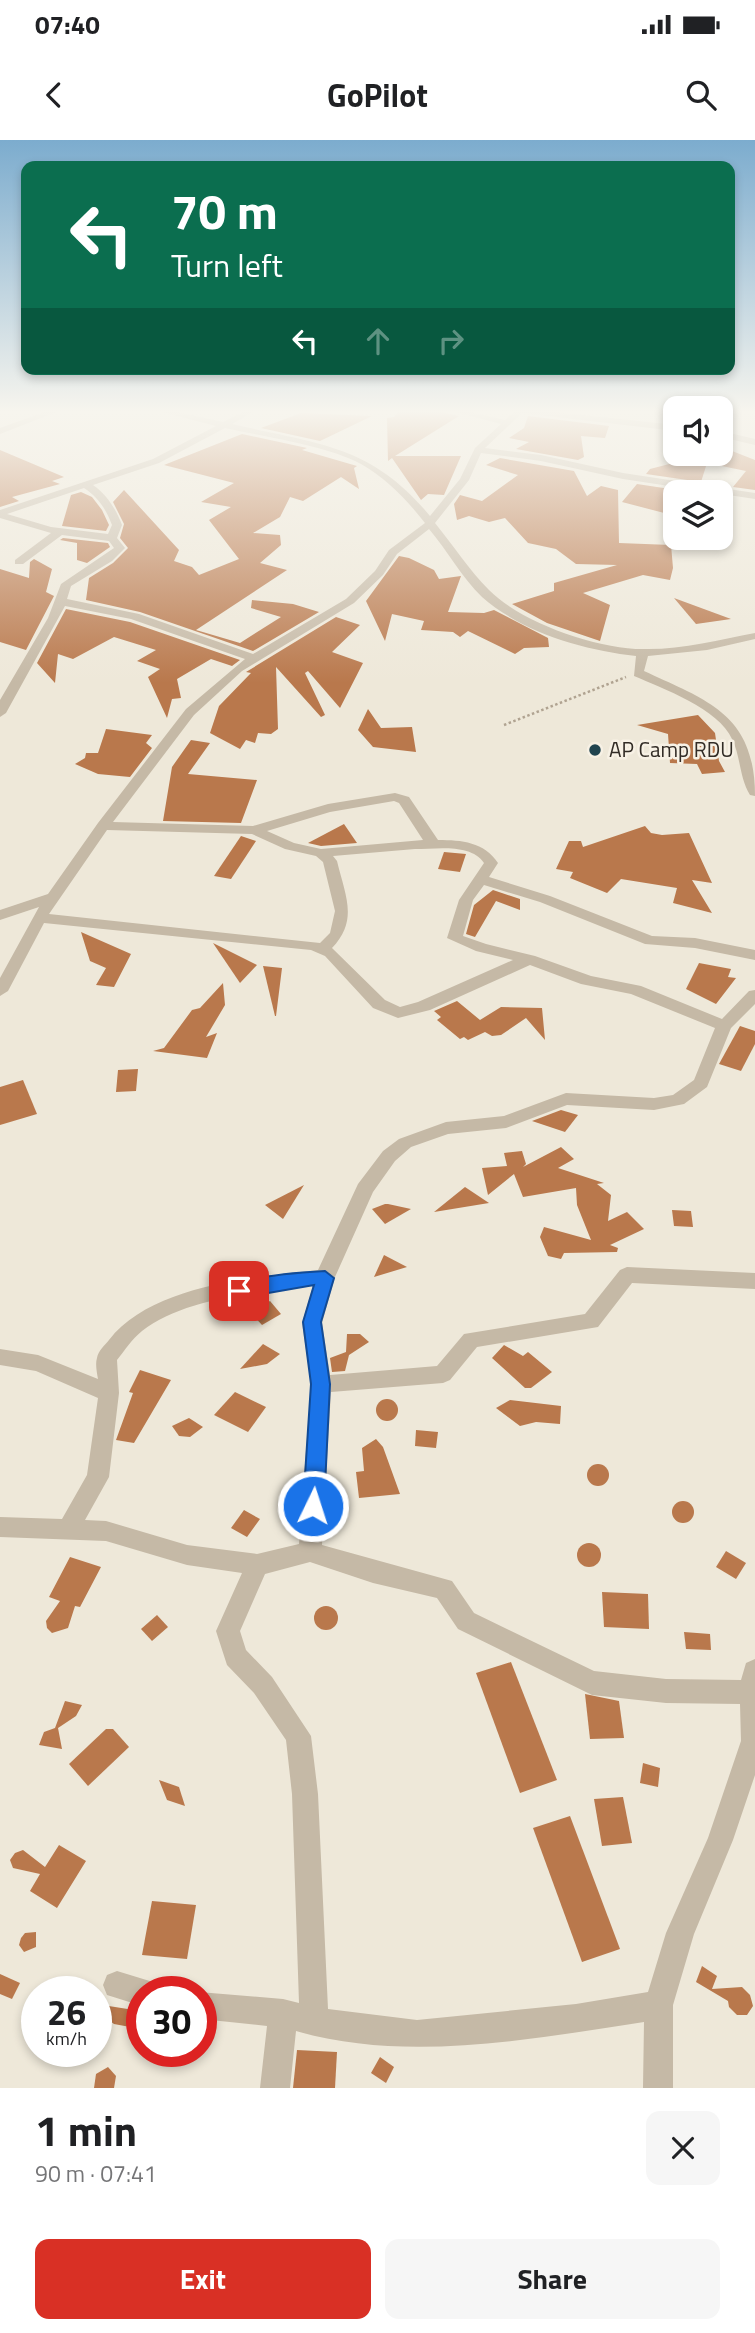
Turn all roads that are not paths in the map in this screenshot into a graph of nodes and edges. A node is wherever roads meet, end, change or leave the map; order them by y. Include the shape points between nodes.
1 (35, 502) edge
2 (104, 502) edge
3 (409, 502) edge
4 (447, 502) edge
5 (0, 514) edge
6 (429, 524) junction
7 (60, 531) junction
8 (112, 538) junction
9 (19, 562) dead end
10 (62, 601) junction
11 (755, 636) edge
12 (643, 653) junction
13 (253, 657) junction
14 (4, 696) edge
15 (0, 713) edge
16 (755, 792) edge
17 (103, 826) junction
18 (254, 830) junction
19 (433, 844) junction
20 (321, 853) junction
21 (481, 879) junction
22 (54, 897) junction
23 (0, 915) edge
24 (40, 918) junction
25 (322, 950) junction
26 (755, 955) edge
27 (529, 959) junction
28 (0, 990) edge
29 (751, 1004) edge
30 (724, 1026) junction
31 (325, 1278) junction
32 (755, 1281) edge
33 (0, 1357) edge
34 (321, 1384) junction
35 (109, 1393) junction
36 (0, 1527) edge
37 (69, 1528) junction
38 (310, 1552) junction
39 (257, 1565) junction
40 (754, 1685) edge
41 (659, 2005) junction
42 (217, 2007) edge
43 (283, 2013) junction
44 (314, 2022) junction
45 (275, 2088) edge
46 (658, 2088) edge

1 - 5 street
2 - 8 street via 117,525
3 - 6 street
4 - 6 street
5 - 7 street
6 - 12 street via 501,606 566,640
6 - 13 street via 393,552 379,573 341,608
7 - 8 street
7 - 9 street
8 - 10 street via 120,548 117,553 70,579
10 - 13 street via 136,616
10 - 14 street via 48,631
11 - 12 street
12 - 16 street via 638,673 679,692 728,724 740,738 744,776
13 - 17 street via 190,712
14 - 15 street
17 - 18 street
17 - 22 street
18 - 19 street via 328,808 395,797 404,800
18 - 20 street
19 - 20 street
19 - 21 street via 468,845 487,853 491,863
20 - 25 street via 330,861 342,911 337,934
21 - 26 street via 650,941 695,943
21 - 27 street via 466,900 455,938
22 - 23 street
22 - 24 street
24 - 25 street via 307,944
24 - 28 street
25 - 27 street via 379,1004 398,1013
27 - 30 street via 587,980 635,990
29 - 30 street
30 - 31 street via 701,1083 678,1100 654,1104 566,1099 506,1122 446,1128 405,1143 389,1156 365,1189
31 - 34 street via 312,1322
31 - 35 street via 195,1300 152,1315 121,1339 107,1358
32 - 34 street via 627,1275 591,1321 471,1339 443,1374
33 - 35 street via 38,1363
34 - 38 street
35 - 37 street via 98,1477
36 - 37 street
37 - 39 street via 106,1531 187,1555
38 - 39 street
38 - 40 street via 444,1589 466,1621 592,1683 666,1691
39 - 44 street via 228,1632 236,1657 298,1736 305,1794
40 - 41 street via 754,1741 720,1839 680,1933
41 - 44 street via 417,2034
41 - 46 street
42 - 43 street
43 - 44 street
43 - 45 street

